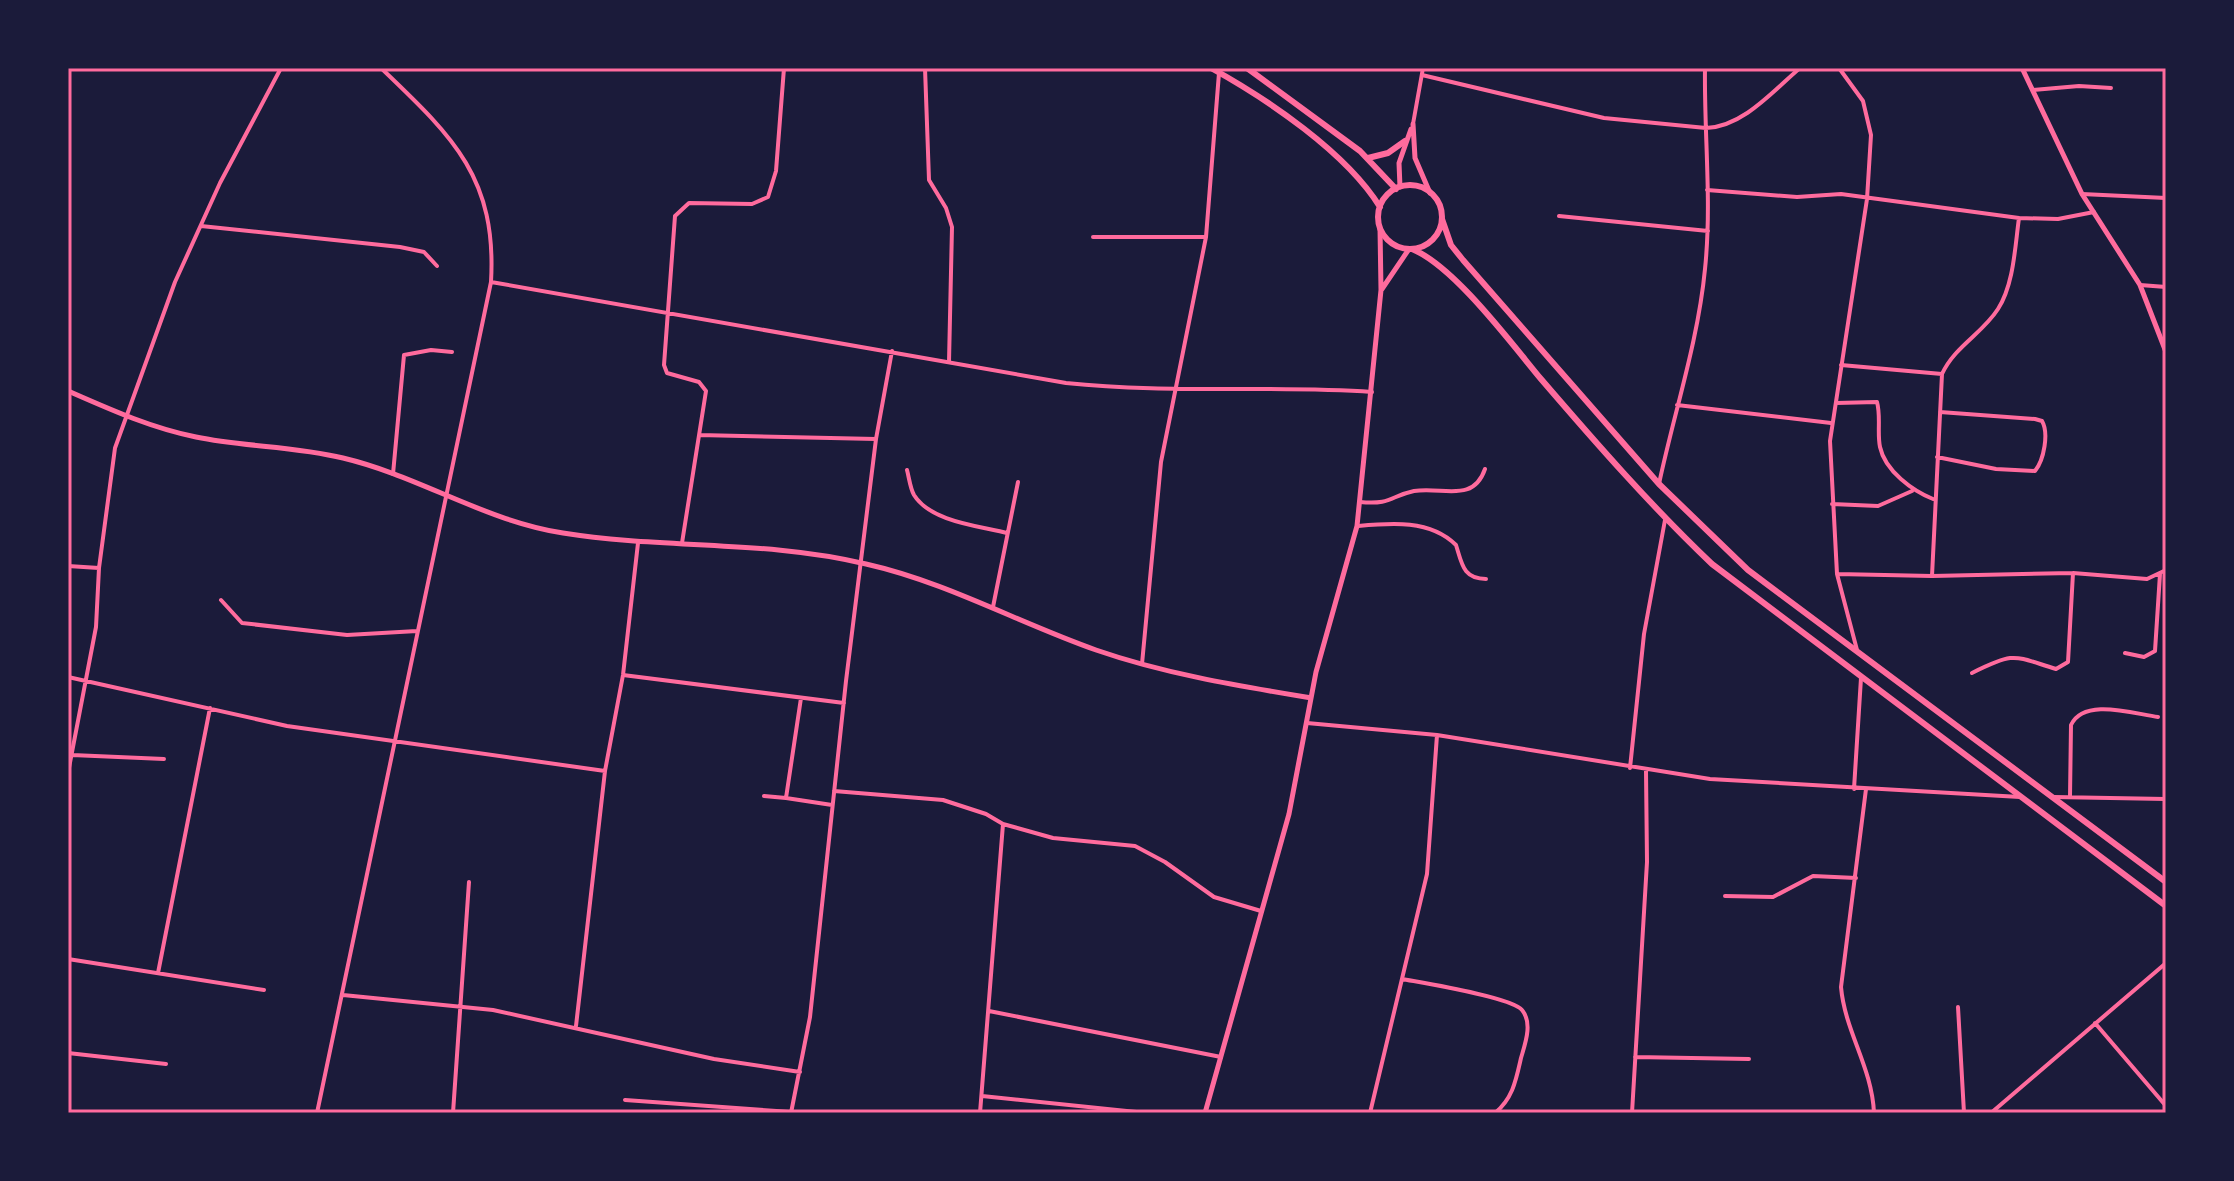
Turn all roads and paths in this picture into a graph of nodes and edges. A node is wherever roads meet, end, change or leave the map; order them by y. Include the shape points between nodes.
1 (281, 68) edge
2 (381, 68) edge
3 (784, 68) edge
4 (925, 68) edge
5 (1211, 68) edge
6 (1247, 68) edge
7 (1423, 68) edge
8 (1705, 68) edge
9 (1800, 68) edge
10 (1839, 68) edge
11 (2022, 68) edge
12 (1219, 73) junction
13 (1422, 75) junction
14 (2111, 88) dead end
15 (2033, 90) junction
16 (1413, 124) junction
17 (1706, 128) junction
18 (1405, 141) junction
19 (1368, 158) junction
20 (1398, 188) junction
21 (1707, 190) junction
22 (1430, 193) junction
23 (2082, 194) junction
24 (2166, 198) edge
25 (1867, 199) junction
26 (1380, 207) junction
27 (2094, 212) junction
28 (1559, 216) dead end
29 (2019, 218) junction
30 (1442, 219) junction
31 (201, 226) junction
32 (1380, 228) junction
33 (1708, 231) junction
34 (1093, 237) dead end
35 (1206, 237) junction
36 (1411, 249) junction
37 (437, 266) dead end
38 (491, 282) junction
39 (2140, 285) junction
40 (2166, 287) edge
41 (1381, 290) junction
42 (666, 312) junction
43 (892, 351) junction
44 (452, 352) dead end
45 (2166, 352) edge
46 (949, 362) junction
47 (1840, 365) junction
48 (1942, 374) junction
49 (1173, 389) junction
50 (68, 391) edge
51 (1372, 392) junction
52 (1836, 403) junction
53 (1677, 405) junction
54 (1940, 412) junction
55 (126, 415) junction
56 (1831, 423) junction
57 (699, 435) junction
58 (876, 439) junction
59 (1937, 457) junction
60 (1485, 469) dead end
61 (907, 470) dead end
62 (393, 474) junction
63 (1018, 482) dead end
64 (1659, 484) junction
65 (1912, 491) junction
66 (444, 497) junction
67 (1934, 500) junction
68 (1360, 502) junction
69 (1832, 504) junction
70 (1665, 520) junction
71 (1357, 526) junction
72 (1007, 533) junction
73 (638, 543) junction
74 (682, 543) junction
75 (863, 563) junction
76 (68, 566) edge
77 (99, 568) junction
78 (2166, 570) edge
79 (2073, 573) junction
80 (1837, 574) junction
81 (2160, 574) junction
82 (1932, 576) junction
83 (1486, 579) dead end
84 (221, 600) dead end
85 (993, 607) junction
86 (417, 631) junction
87 (1857, 652) junction
88 (2125, 653) dead end
89 (1142, 664) junction
90 (1972, 673) dead end
91 (623, 675) junction
92 (1861, 676) junction
93 (68, 677) edge
94 (84, 679) junction
95 (801, 698) junction
96 (1311, 698) junction
97 (844, 703) junction
98 (210, 708) junction
99 (2158, 717) dead end
100 (1307, 723) junction
101 (1437, 735) junction
102 (397, 739) junction
103 (72, 755) junction
104 (164, 759) dead end
105 (1630, 768) junction
106 (605, 771) junction
107 (1646, 771) junction
108 (68, 773) edge
109 (1854, 789) junction
110 (1866, 789) junction
111 (834, 791) junction
112 (764, 796) dead end
113 (2051, 797) junction
114 (2070, 797) junction
115 (786, 798) junction
116 (2023, 798) junction
117 (2166, 799) edge
118 (832, 805) junction
119 (1003, 824) junction
120 (1856, 878) junction
121 (469, 882) dead end
122 (2166, 882) edge
123 (1725, 896) dead end
124 (2166, 906) edge
125 (1261, 911) junction
126 (68, 959) edge
127 (2166, 963) edge
128 (158, 973) junction
129 (1402, 979) junction
130 (264, 990) dead end
131 (343, 995) junction
132 (462, 1005) junction
133 (1958, 1007) dead end
134 (989, 1011) junction
135 (2095, 1023) junction
136 (576, 1026) junction
137 (68, 1053) edge
138 (1221, 1057) junction
139 (1635, 1057) junction
140 (1749, 1059) dead end
141 (166, 1064) dead end
142 (800, 1072) junction
143 (982, 1096) junction
144 (625, 1100) dead end
145 (1069, 1103) junction
146 (2166, 1106) edge
147 (791, 1112) edge
148 (317, 1113) edge
149 (453, 1113) edge
150 (980, 1113) edge
151 (1067, 1113) edge
152 (1146, 1113) edge
153 (1205, 1113) edge
154 (1370, 1113) edge
155 (1495, 1113) edge
156 (1632, 1113) edge
157 (1874, 1113) edge
158 (1964, 1113) edge
159 (1991, 1113) edge

1 - 31 street
2 - 38 street via 469,166 489,220
3 - 42 street via 772,191 764,201 752,204 698,202 680,208
4 - 46 street via 929,180 952,227
5 - 12 main road
6 - 19 main road
7 - 13 street
8 - 17 street
9 - 17 street via 1740,117
10 - 25 street via 1855,86 1868,118
11 - 15 street
12 - 26 main road via 1299,126
12 - 35 street
13 - 16 street
13 - 17 street via 1604,118
14 - 15 street
15 - 23 street
16 - 18 street
16 - 22 street via 1415,158
17 - 21 street
18 - 19 main road
18 - 20 street
19 - 20 main road
20 - 22 main road via 1410,185
20 - 26 main road
21 - 25 street
21 - 33 street
22 - 30 main road
23 - 24 street
23 - 27 street
25 - 29 street
25 - 47 street
26 - 32 main road
27 - 29 street via 2058,219
27 - 39 street
28 - 33 street
29 - 48 street via 2003,299 1957,349
30 - 36 main road via 1433,240
30 - 64 main road via 1463,260
31 - 37 street via 414,249
31 - 55 street
32 - 36 main road via 1388,241
32 - 41 street
33 - 53 street via 1701,299
34 - 35 street
35 - 49 street
36 - 41 street
36 - 70 main road via 1429,258 1475,303
38 - 42 street
38 - 66 street
39 - 40 street
39 - 45 street
41 - 51 street
42 - 43 street
42 - 57 street via 667,373 699,382 706,391
43 - 46 street
43 - 58 street
44 - 62 street via 404,355
46 - 49 street via 1066,383
47 - 48 street
47 - 52 street
48 - 54 street
49 - 51 street via 1262,386
49 - 89 street via 1156,495
50 - 55 street
51 - 68 street
52 - 56 street
52 - 65 street via 1877,402 1880,448
53 - 56 street
53 - 64 street
54 - 59 street
54 - 59 street via 2035,419 2046,428 2035,471
55 - 62 street via 195,437 344,458
55 - 77 street via 115,448
56 - 69 street
57 - 58 street
57 - 74 street
58 - 75 street
59 - 67 street
60 - 68 street via 1468,490 1418,491 1393,502
61 - 72 street via 914,495 927,506 947,518
62 - 66 street
63 - 72 street
64 - 87 main road via 1748,570
65 - 67 street
65 - 69 street via 1878,506
66 - 73 street via 538,528
66 - 86 street
67 - 82 street
68 - 71 street
69 - 80 street
70 - 92 main road via 1712,564
70 - 105 street via 1644,634
71 - 83 street via 1397,523 1432,529 1456,545 1462,569
71 - 96 street
72 - 85 street
73 - 74 street
73 - 91 street
74 - 75 street
75 - 85 street
75 - 97 street
76 - 77 street
77 - 94 street via 96,627
78 - 81 street
79 - 81 street via 2147,579
79 - 82 street
79 - 90 street via 2064,667 2008,656
80 - 82 street
80 - 87 street
81 - 88 street via 2155,651 2144,657
84 - 86 street via 242,623 347,635
85 - 89 street
86 - 102 street
87 - 113 main road
89 - 96 street
91 - 95 street
91 - 106 street
92 - 109 street
92 - 116 main road
93 - 94 street
94 - 98 street
94 - 103 street
95 - 97 street
95 - 115 street
96 - 100 street
97 - 111 street
98 - 102 street via 287,726
98 - 128 street
99 - 114 street via 2107,710 2082,712 2075,718
100 - 101 street
100 - 125 street via 1289,814
101 - 105 street
101 - 129 street via 1427,874
102 - 106 street
102 - 131 street
103 - 104 street
103 - 108 street
105 - 107 street
106 - 136 street
107 - 109 street
107 - 139 street via 1647,862
109 - 110 street
110 - 116 street
110 - 120 street
111 - 118 street
111 - 119 street via 943,800
112 - 115 street
113 - 114 street
113 - 122 main road
114 - 117 street
115 - 118 street
116 - 124 main road
118 - 142 street
119 - 125 street via 1053,838 1135,846 1214,897
119 - 134 street
120 - 123 street via 1813,876 1773,897
120 - 157 street via 1841,987 1843,1014 1873,1086
121 - 132 street
125 - 138 street
126 - 128 street
127 - 135 street
128 - 130 street
129 - 154 street
129 - 155 street via 1504,1001 1522,1010 1527,1037 1513,1093
131 - 132 street
131 - 148 street
132 - 136 street
132 - 149 street
133 - 158 street
134 - 138 street
134 - 143 street
135 - 146 street
135 - 159 street
136 - 142 street via 714,1059
137 - 141 street
138 - 153 street
139 - 140 street
139 - 156 street
142 - 147 street
143 - 145 street
143 - 150 street
144 - 147 street
145 - 151 street
145 - 152 street

